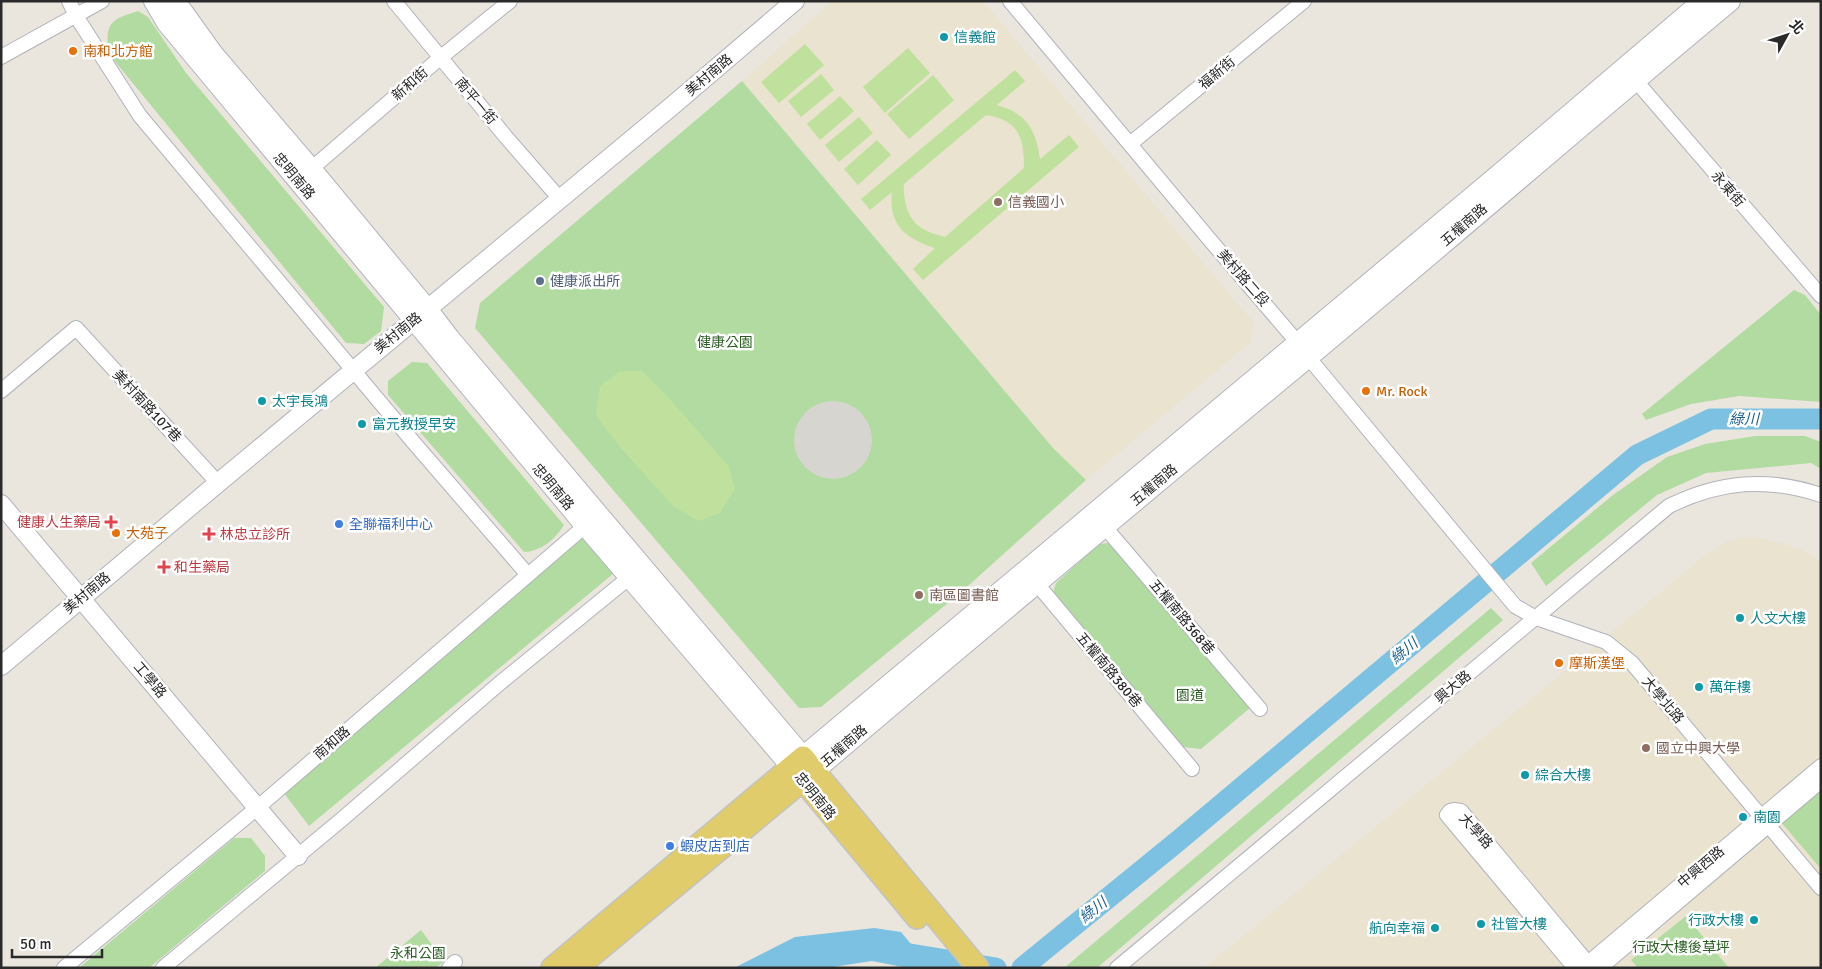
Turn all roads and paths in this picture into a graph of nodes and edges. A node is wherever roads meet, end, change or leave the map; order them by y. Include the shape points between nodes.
1 (69, 1) edge
2 (102, 1) edge
3 (154, 1) edge
4 (174, 1) edge
5 (394, 1) edge
6 (510, 1) edge
7 (795, 1) edge
8 (1010, 1) edge
9 (1304, 1) edge
10 (1703, 1) edge
11 (1730, 1) edge
12 (76, 16) junction
13 (1, 57) edge
14 (440, 58) junction
15 (1636, 82) junction
16 (1130, 144) junction
17 (311, 169) junction
18 (560, 199) junction
19 (1818, 288) edge
20 (421, 314) junction
21 (1303, 350) junction
22 (353, 370) junction
23 (1, 391) edge
24 (218, 483) junction
25 (1821, 495) edge
26 (1, 504) edge
27 (592, 520) junction
28 (1104, 526) junction
29 (636, 571) junction
30 (528, 574) junction
31 (1032, 577) junction
32 (82, 598) junction
33 (1536, 618) junction
34 (1, 666) edge
35 (1260, 709) dead end
36 (1821, 766) edge
37 (803, 769) junction
38 (1192, 769) dead end
39 (1821, 781) edge
40 (257, 808) junction
41 (1764, 822) junction
42 (298, 856) junction
43 (1821, 888) edge
44 (969, 964) edge
45 (1587, 967) edge
46 (64, 968) edge
47 (163, 968) edge
48 (552, 968) edge
49 (577, 968) edge
50 (1116, 968) edge

1 - 12 street
2 - 12 street
3 - 20 main road, 忠明南路 via 166,23
4 - 17 main road, 忠明南路 via 213,54
5 - 14 street, 南平一街
6 - 14 street, 新和街
7 - 18 street, 美村南路
8 - 16 street, 美村路二段
9 - 16 street, 福新街
10 - 21 main road, 五權南路
11 - 15 main road, 五權南路
12 - 13 street
12 - 22 street via 140,116
14 - 17 street, 新和街
14 - 18 street, 南平一街
15 - 19 street, 永東街
15 - 21 main road, 五權南路
16 - 21 street, 美村路二段
17 - 20 main road, 忠明南路
18 - 20 street, 美村南路
20 - 22 street, 美村南路
20 - 27 main road, 忠明南路 via 450,339
21 - 28 main road, 五權南路
21 - 31 main road, 五權南路
21 - 33 street, 美村路二段 via 1515,606
22 - 24 street, 美村南路
22 - 30 street
23 - 24 street, 美村南路107巷 via 76,328
24 - 32 street, 美村南路
25 - 33 street, 興大路 via 1787,486 1750,484 1717,488 1684,498 1669,506
26 - 32 street, 工學路
27 - 29 main road, 忠明南路
27 - 30 street, 南和路
28 - 31 main road, 五權南路
28 - 35 street, 五權南路368巷
29 - 37 main road, 忠明南路
29 - 42 street via 500,682
30 - 40 street, 南和路
31 - 37 main road, 五權南路
31 - 38 street, 五權南路380巷
32 - 34 street, 美村南路
32 - 40 street, 工學路
33 - 41 street, 大學北路 via 1606,642 1632,663
33 - 50 street, 興大路
36 - 41 street, 中興西路
37 - 44 main road, 忠明南路
37 - 44 main road, 忠明南路 via 926,929
37 - 48 main road, 五權南路
37 - 49 main road, 五權南路
39 - 41 street, 中興西路
40 - 42 street, 工學路
40 - 46 street, 南和路
41 - 43 street, 大學北路
41 - 45 street, 中興西路
42 - 47 street
45 - 45 street, 大學路 via 1461,811 1450,811 1447,815

